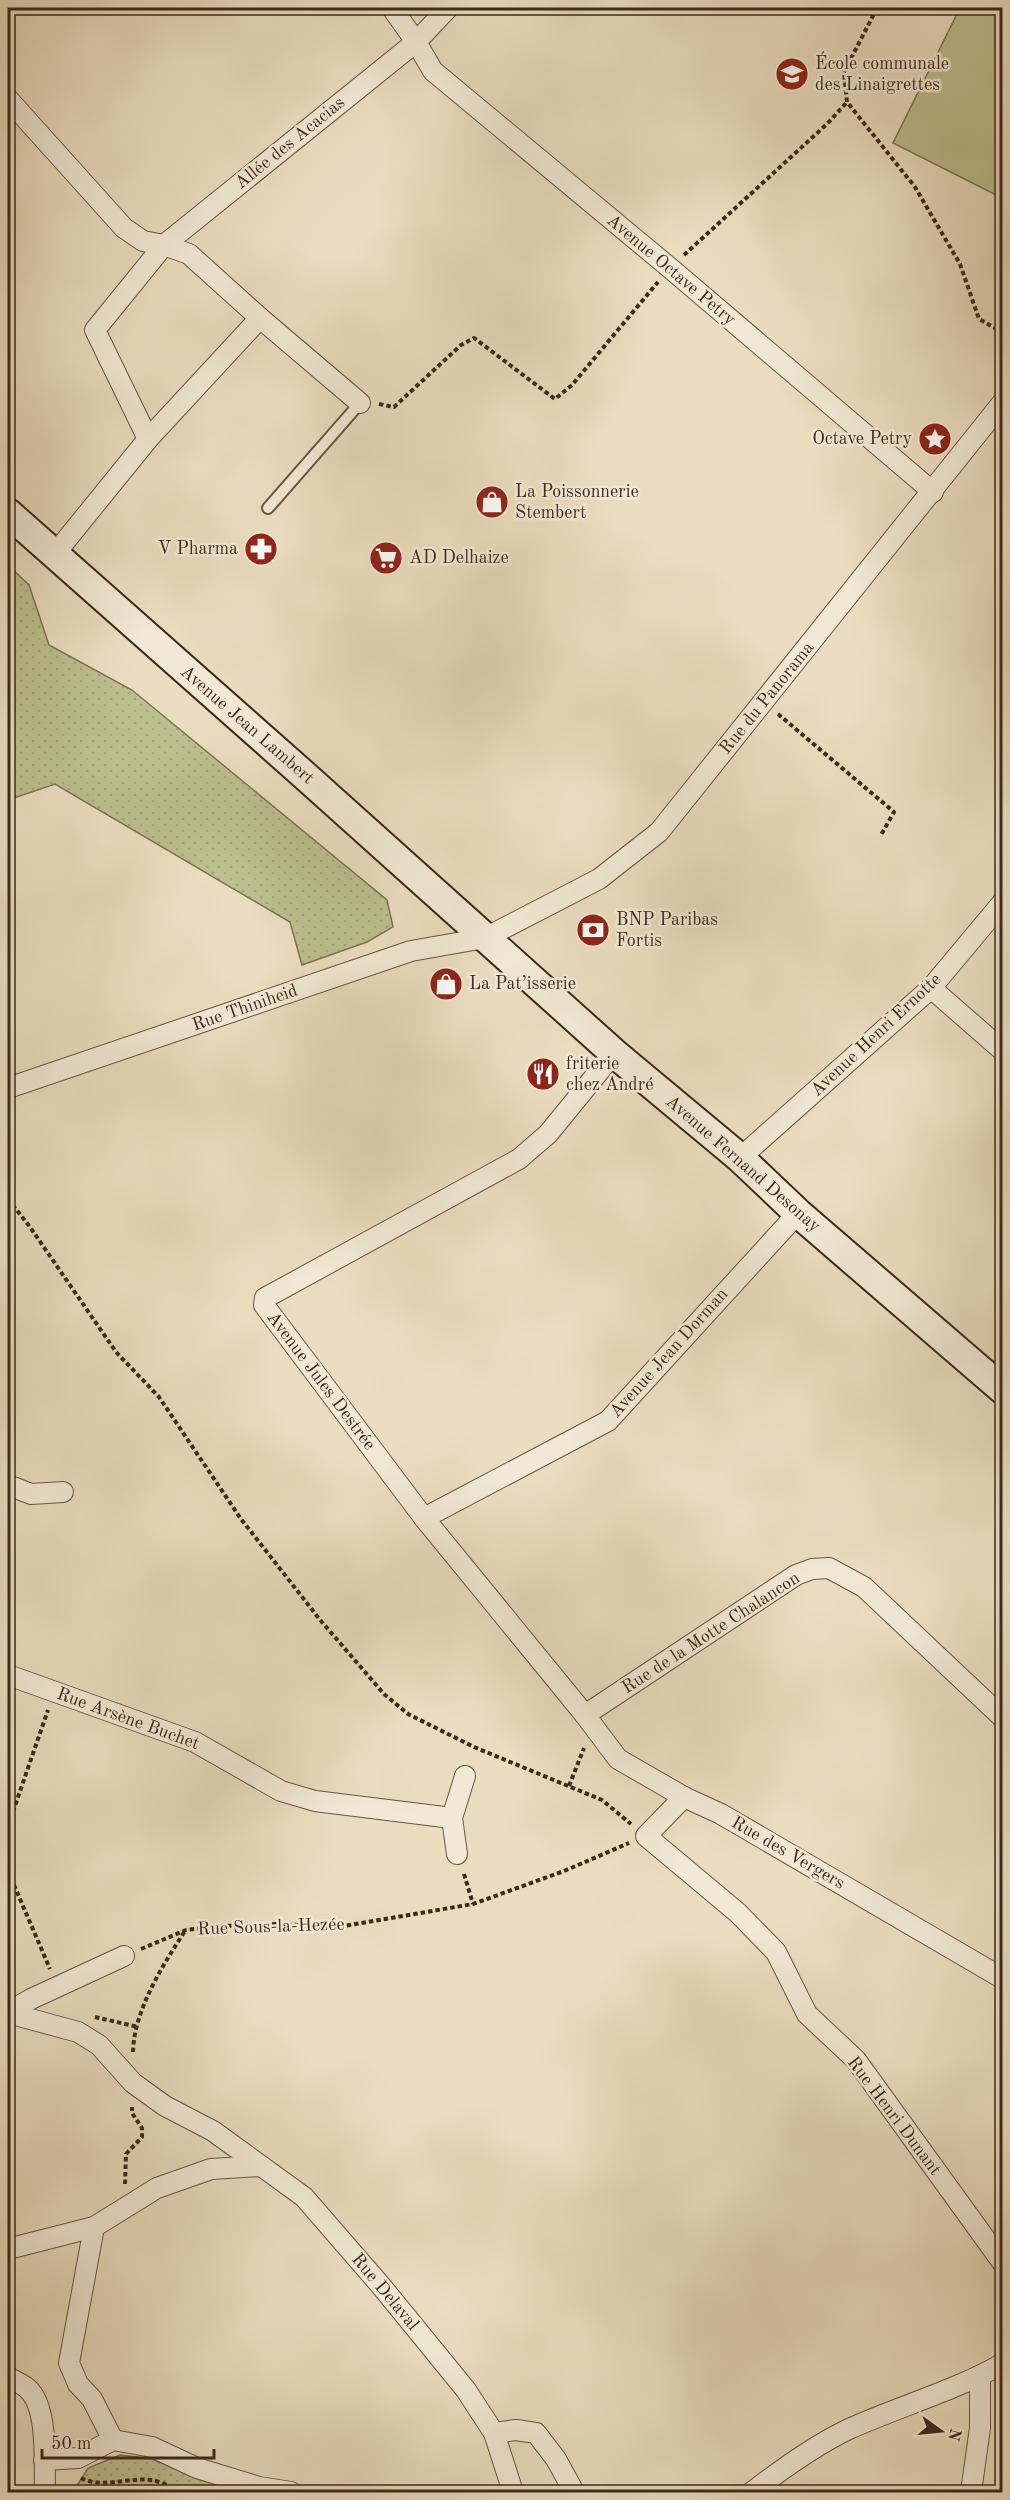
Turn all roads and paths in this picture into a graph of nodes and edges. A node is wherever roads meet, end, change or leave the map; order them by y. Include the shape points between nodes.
1 (392, 8) edge
2 (448, 8) edge
3 (877, 8) edge
4 (416, 42) junction
5 (8, 99) edge
6 (847, 102) junction
7 (164, 245) junction
8 (670, 268) junction
9 (260, 318) junction
10 (1002, 332) edge
11 (360, 403) junction
12 (1002, 404) edge
13 (148, 439) junction
14 (933, 492) junction
15 (268, 508) dead end
16 (8, 513) edge
17 (54, 555) junction
18 (764, 701) junction
19 (881, 835) dead end
20 (1002, 903) edge
21 (485, 938) junction
22 (931, 988) junction
23 (1002, 1050) edge
24 (614, 1053) junction
25 (8, 1088) edge
26 (740, 1158) junction
27 (8, 1199) edge
28 (798, 1213) junction
29 (1002, 1389) edge
30 (8, 1485) edge
31 (63, 1492) dead end
32 (424, 1518) junction
33 (8, 1675) edge
34 (54, 1691) junction
35 (585, 1715) junction
36 (1002, 1717) edge
37 (465, 1776) dead end
38 (569, 1786) junction
39 (684, 1797) junction
40 (452, 1818) junction
41 (8, 1826) edge
42 (646, 1836) junction
43 (457, 1854) joint
44 (8, 1871) edge
45 (473, 1904) junction
46 (186, 1930) junction
47 (124, 1956) joint
48 (1000, 1971) edge
49 (57, 1986) junction
50 (8, 2012) edge
51 (133, 2083) junction
52 (132, 2113) dead end
53 (261, 2166) junction
54 (125, 2177) dead end
55 (94, 2227) junction
56 (8, 2249) edge
57 (1002, 2262) edge
58 (1002, 2364) edge
59 (8, 2377) edge
60 (980, 2377) junction
61 (494, 2433) junction
62 (113, 2440) junction
63 (44, 2460) junction
64 (45, 2493) edge
65 (181, 2493) edge
66 (291, 2493) edge
67 (513, 2493) edge
68 (574, 2493) edge
69 (752, 2493) edge
70 (971, 2493) edge

1 - 4 street, Avenue Octave Petry
2 - 4 street
3 - 6 path via 844,72
4 - 7 street, Allée des Acacias
4 - 8 street, Avenue Octave Petry via 433,71
5 - 7 street via 124,228 143,241
6 - 8 path
6 - 10 path via 915,186 960,264 979,319
7 - 9 street via 189,254
7 - 13 street, Allée des Acacias via 95,330
8 - 11 path via 572,385 555,399 474,338 461,345 394,407
8 - 14 street, Avenue Octave Petry
9 - 11 street
9 - 13 street
11 - 15 lane
12 - 14 street, Rue du Panorama
13 - 17 street
14 - 18 street, Rue du Panorama
16 - 17 main road, Avenue Jean Lambert
17 - 21 main road, Avenue Jean Lambert
18 - 19 path via 894,812
18 - 21 street, Rue du Panorama via 659,832 599,879
20 - 22 street, Avenue Henri Ernotte
21 - 24 main road, Avenue Fernand Desonay
21 - 25 street, Rue Thiniheid via 411,951
22 - 23 street
22 - 26 street, Avenue Henri Ernotte
24 - 26 main road, Avenue Fernand Desonay
24 - 32 street, Avenue Jules Destrée via 548,1134 519,1159 265,1298 264,1305
26 - 28 main road, Avenue Fernand Desonay
27 - 38 path via 116,1352 159,1397 241,1519 384,1694 408,1714 474,1747
28 - 29 main road, Avenue Fernand Desonay
28 - 32 street, Avenue Jean Dorman via 608,1421
30 - 31 street via 31,1494
32 - 35 street, Avenue Jules Destrée
33 - 34 street, Rue Arsène Buchet
34 - 40 street, Rue Arsène Buchet via 195,1742 281,1791 315,1801
34 - 41 path
35 - 36 street, Rue de la Motte Chalancon via 796,1575 829,1568 864,1587
35 - 38 path via 584,1749
35 - 39 street, Rue des Vergers via 618,1759
37 - 40 street
38 - 42 path via 602,1800
39 - 42 street
39 - 48 street, Rue des Vergers
40 - 43 street
42 - 45 path, Rue Sous-la-Hezée
42 - 57 street, Rue Henri Dunant via 738,1913 776,1952 807,2014 856,2060
43 - 45 path
44 - 49 path
45 - 46 path, Rue Sous-la-Hezée via 338,1927 277,1924
46 - 47 path, Rue Sous-la-Hezée
46 - 51 path via 152,1982 133,2044
47 - 49 street
49 - 50 street
50 - 51 street, Rue Delaval via 78,2032 99,2045
51 - 53 street, Rue Delaval via 165,2106 213,2131
52 - 54 path via 142,2128 142,2137 126,2154
53 - 55 street via 212,2169 157,2188
53 - 61 street, Rue Delaval via 304,2197 466,2390
55 - 56 street
55 - 62 street via 69,2363
58 - 60 street
59 - 63 street via 28,2389 38,2403
60 - 69 street via 847,2430 784,2468
60 - 70 street via 980,2428
61 - 67 street, Rue Delaval
61 - 68 street via 536,2433
62 - 63 street via 78,2458
62 - 66 street via 152,2447 197,2468
63 - 64 street
63 - 65 path via 96,2484 156,2481

